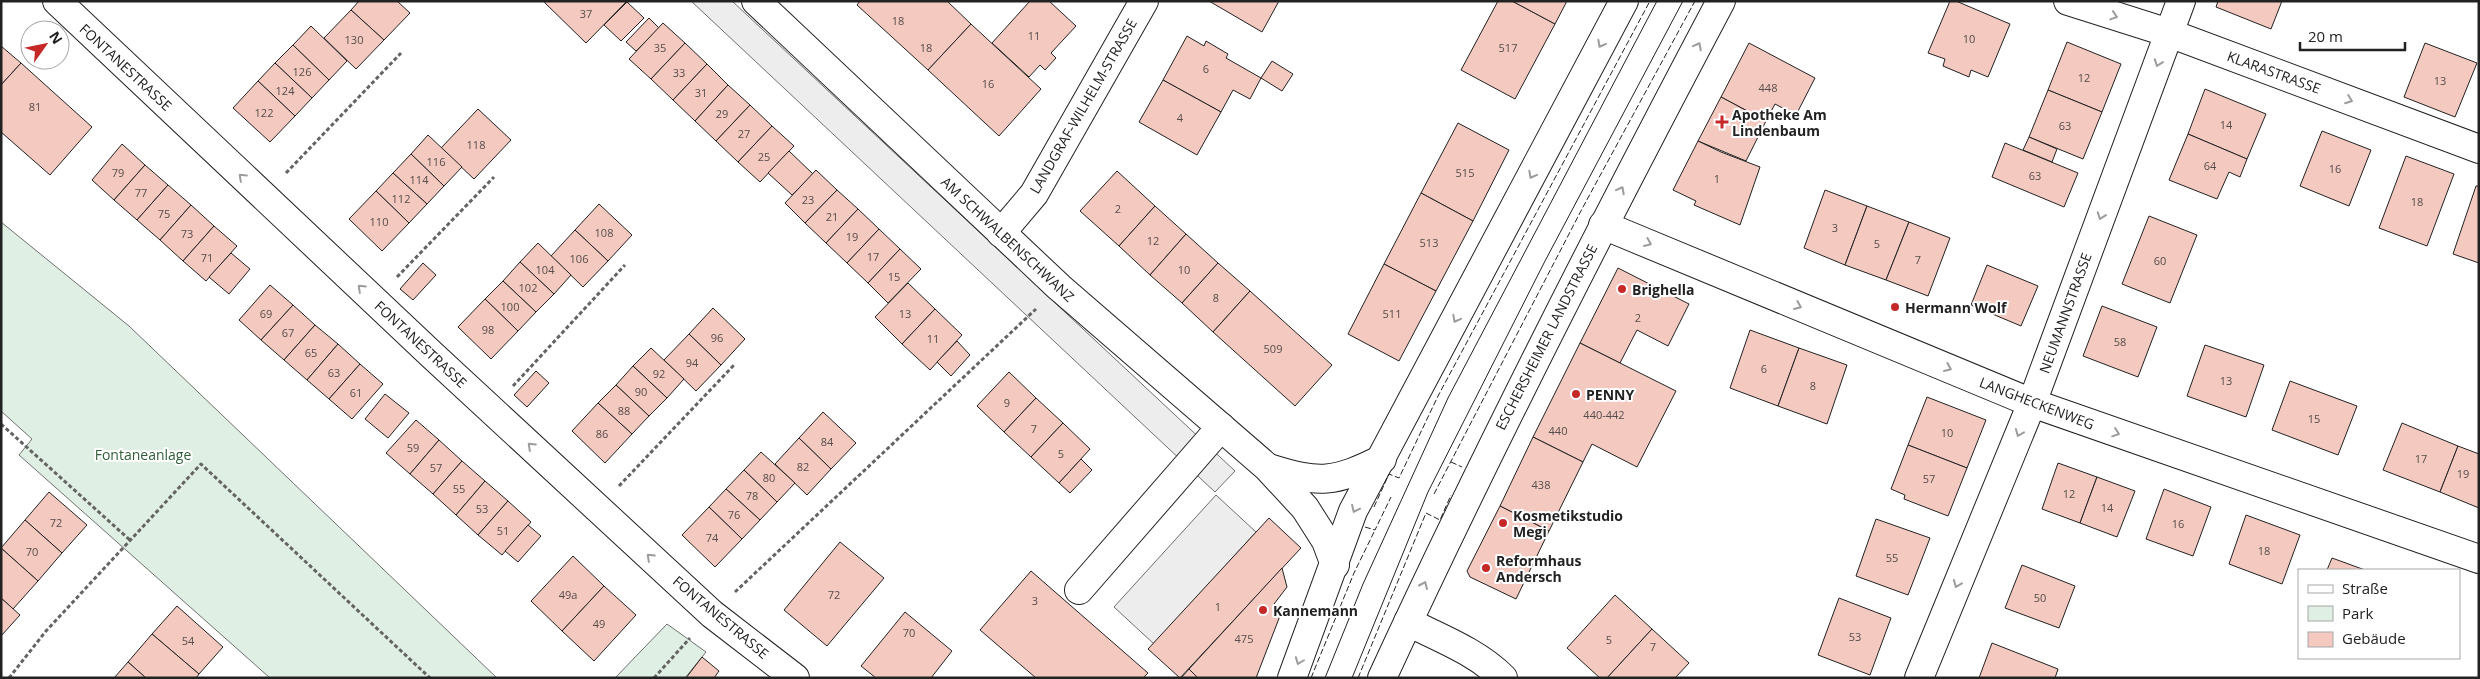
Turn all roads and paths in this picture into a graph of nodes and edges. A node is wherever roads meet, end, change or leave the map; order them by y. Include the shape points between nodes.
1 (56, 1) edge
2 (756, 1) edge
3 (1144, 1) edge
4 (1624, 1) edge
5 (1722, 1) edge
6 (2068, 1) edge
7 (2181, 1) edge
8 (2169, 33) junction
9 (402, 53) dead end
10 (2479, 148) edge
11 (494, 176) dead end
12 (264, 197) junction
13 (1603, 225) junction
14 (1001, 233) junction
15 (625, 266) dead end
16 (1059, 287) junction
17 (374, 300) junction
18 (734, 365) dead end
19 (2032, 403) junction
20 (491, 409) junction
21 (1, 424) edge
22 (1221, 427) junction
23 (1382, 459) junction
24 (1268, 468) junction
25 (598, 508) junction
26 (131, 541) junction
27 (2479, 560) edge
28 (1335, 565) junction
29 (1079, 590) dead end
30 (712, 614) junction
31 (1408, 622) junction
32 (8, 678) edge
33 (430, 678) edge
34 (654, 678) edge
35 (795, 678) edge
36 (1292, 678) edge
37 (1382, 678) edge
38 (1503, 678) edge
39 (1918, 678) edge

12 -> 1 street, FONTANESTRASSE
2 - 14 street, AM SCHWALBENSCHWANZ
3 - 14 street, LANDGRAF-WILHELM-STRASSE via 1034,194
4 -> 23 street
13 -> 5 street, ESCHERSHEIMER LANDSTRASSE
6 -> 8 street, KLARASTRASSE
7 - 8 street, NEUMANNSTRASSE
8 -> 10 street, KLARASTRASSE
8 -> 19 street, NEUMANNSTRASSE
9 - 12 path
11 - 17 path
17 -> 12 street, FONTANESTRASSE
13 -> 19 street, LANGHECKENWEG
31 -> 13 street, ESCHERSHEIMER LANDSTRASSE via 1472,485
14 - 16 street, AM SCHWALBENSCHWANZ
15 - 20 path
16 - 22 street, AM SCHWALBENSCHWANZ
16 - 30 path
17 - 20 street, FONTANESTRASSE
18 - 25 path
19 -> 27 street, LANGHECKENWEG
19 -> 39 street, NEUMANNSTRASSE
25 -> 20 street, FONTANESTRASSE
21 - 26 path
22 - 24 street, AM SCHWALBENSCHWANZ
22 - 29 street
23 - 24 street, AM SCHWALBENSCHWANZ via 1330,480 1303,479
23 -> 28 street via 1353,511
24 - 28 street, AM SCHWALBENSCHWANZ via 1310,515 1326,541
30 -> 25 street, FONTANESTRASSE
26 - 32 path via 46,631
26 - 33 path via 201,464
28 -> 36 street
30 - 34 path
30 - 35 street, FONTANESTRASSE
31 - 37 street, ESCHERSHEIMER LANDSTRASSE
31 - 38 street via 1453,644

